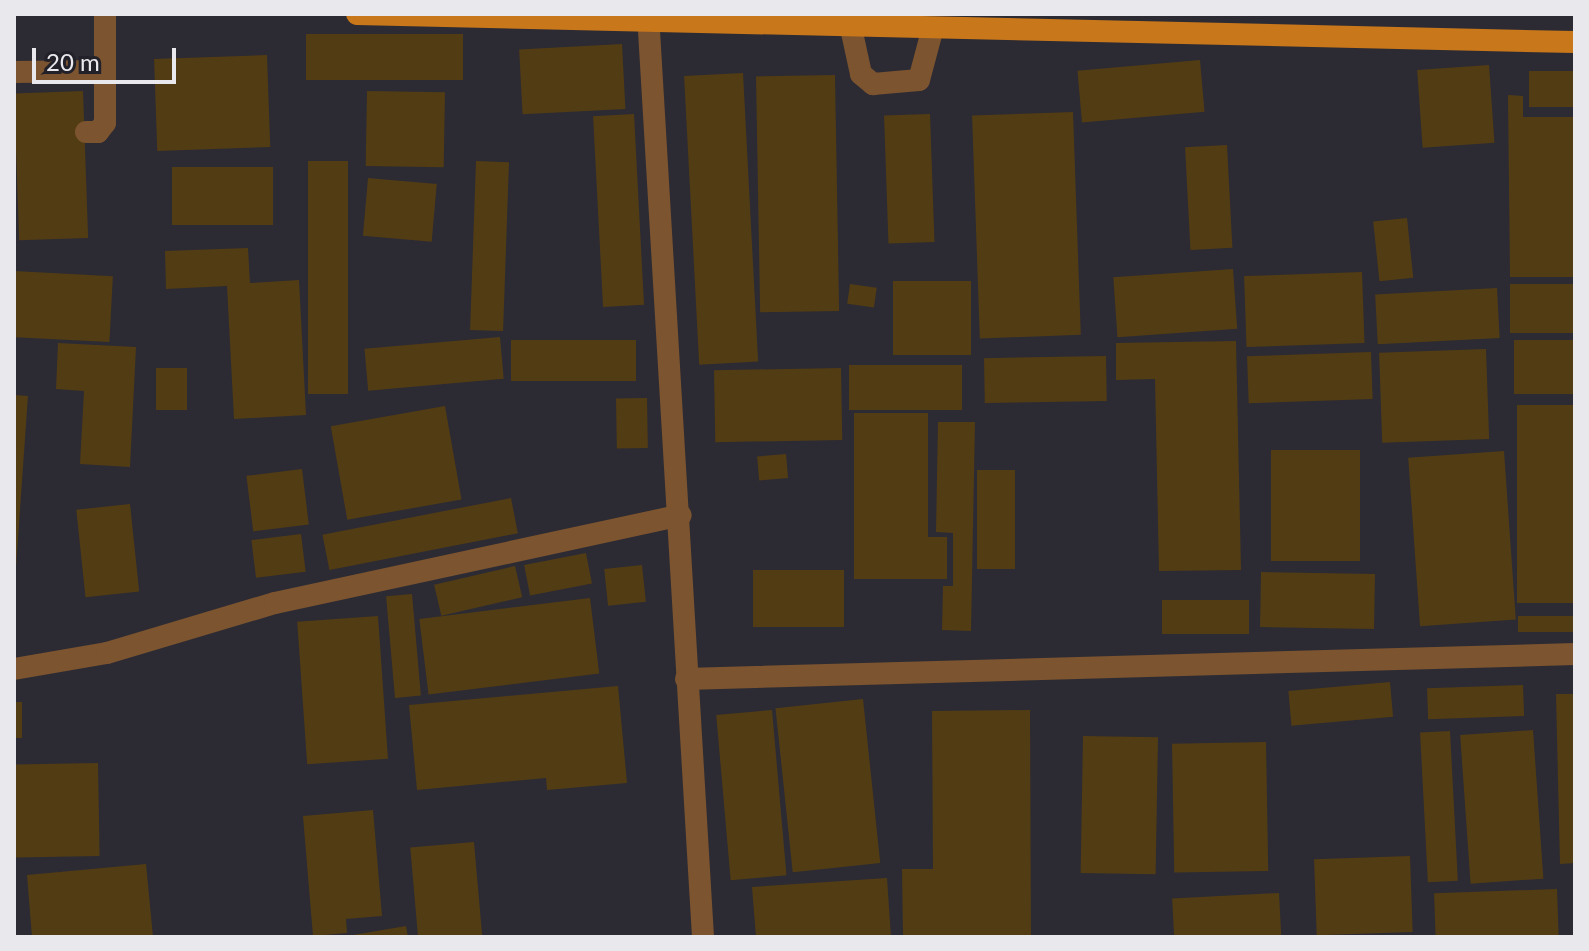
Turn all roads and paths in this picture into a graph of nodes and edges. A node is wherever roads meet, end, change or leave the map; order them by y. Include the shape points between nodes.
1 (105, 14) edge
2 (357, 14) edge
3 (648, 17) edge
4 (851, 28) junction
5 (932, 31) junction
6 (1575, 42) edge
7 (104, 71) junction
8 (14, 72) edge
9 (86, 132) dead end
10 (681, 515) junction
11 (1575, 654) edge
12 (14, 669) edge
13 (686, 679) junction
14 (703, 937) edge

1 - 7 street
2 - 3 main road
3 - 4 main road
3 - 10 street
4 - 5 main road
4 - 5 street via 861,74 873,84 919,80
5 - 6 main road
7 - 8 street
7 - 9 street via 105,123 98,132
10 - 12 street via 275,603 107,653
10 - 13 street
11 - 13 street
13 - 14 street

